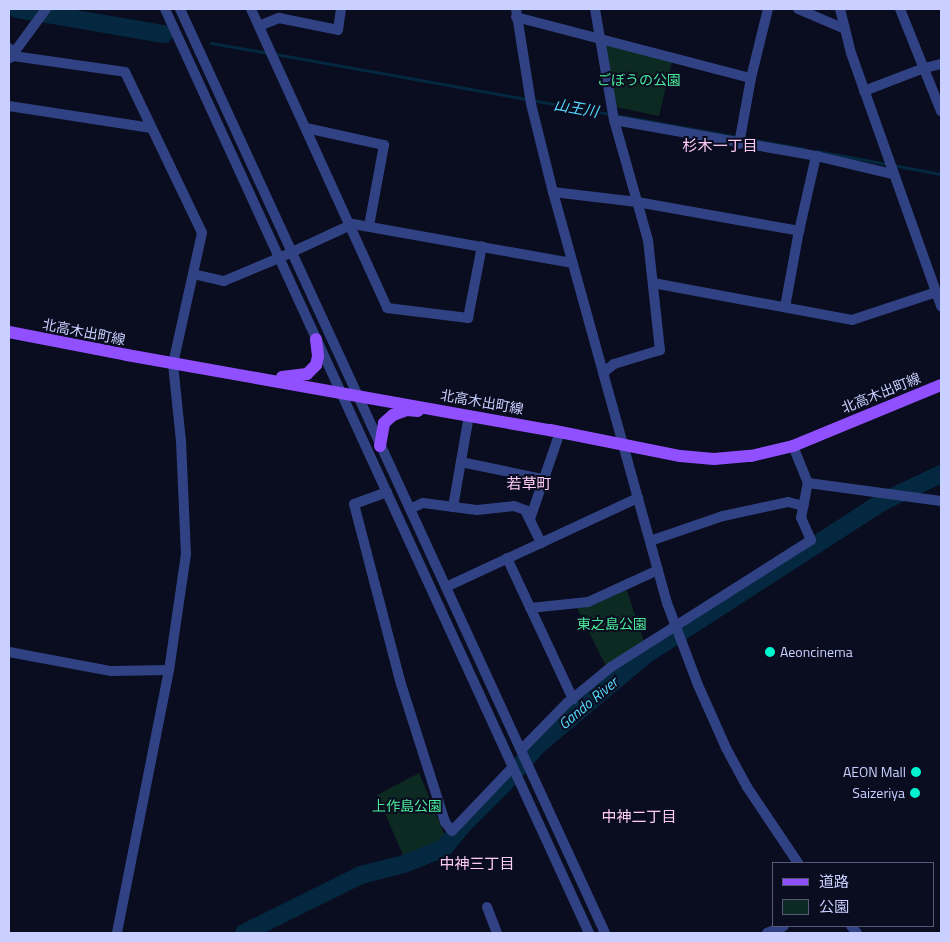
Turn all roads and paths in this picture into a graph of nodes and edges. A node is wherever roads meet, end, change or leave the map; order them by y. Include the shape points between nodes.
1 (46, 9) edge
2 (165, 9) edge
3 (180, 9) edge
4 (251, 9) edge
5 (341, 9) edge
6 (595, 9) edge
7 (768, 9) edge
8 (798, 9) edge
9 (840, 9) edge
10 (900, 9) edge
11 (516, 13) edge
12 (259, 26) junction
13 (845, 29) junction
14 (599, 37) junction
15 (10, 54) edge
16 (941, 64) edge
17 (924, 68) junction
18 (751, 78) junction
19 (864, 91) junction
20 (9, 106) edge
21 (941, 111) edge
22 (614, 120) junction
23 (151, 128) junction
24 (306, 128) junction
25 (738, 144) junction
26 (816, 156) junction
27 (893, 174) junction
28 (553, 192) junction
29 (637, 202) junction
30 (350, 225) junction
31 (369, 226) junction
32 (799, 231) junction
33 (482, 246) junction
34 (291, 253) junction
35 (279, 258) junction
36 (572, 262) junction
37 (193, 274) junction
38 (652, 283) junction
39 (936, 292) junction
40 (941, 306) edge
41 (785, 307) junction
42 (9, 332) edge
43 (316, 339) junction
44 (173, 364) junction
45 (603, 374) junction
46 (247, 376) junction
47 (941, 385) edge
48 (341, 392) junction
49 (356, 395) junction
50 (451, 412) junction
51 (469, 415) junction
52 (560, 432) junction
53 (625, 444) junction
54 (380, 446) junction
55 (793, 446) junction
56 (461, 462) junction
57 (543, 479) junction
58 (808, 483) junction
59 (387, 492) junction
60 (638, 498) junction
61 (941, 501) edge
62 (804, 506) junction
63 (453, 507) junction
64 (410, 509) junction
65 (530, 519) junction
66 (650, 541) junction
67 (541, 543) junction
68 (507, 558) junction
69 (658, 570) junction
70 (446, 587) junction
71 (530, 608) junction
72 (676, 627) junction
73 (9, 652) edge
74 (169, 670) junction
75 (573, 699) junction
76 (521, 750) junction
77 (513, 766) junction
78 (797, 862) edge
79 (487, 907) dead end
80 (782, 927) edge
81 (117, 933) edge
82 (497, 933) edge
83 (589, 933) edge
84 (605, 933) edge
85 (768, 933) edge

1 - 15 street
2 - 35 street
3 - 34 street
4 - 12 street
5 - 12 street via 338,30 279,18
6 - 14 street
7 - 18 street
8 - 13 street
9 - 13 street
10 - 17 street
11 - 14 street
11 - 28 street via 531,104
12 - 24 street
13 - 19 street
14 - 18 street
14 - 22 street
15 - 23 street via 125,72
16 - 17 street
17 - 19 street
17 - 21 street
18 - 25 street
19 - 27 street
20 - 23 street
22 - 25 street
22 - 29 street
23 - 37 street via 202,233
24 - 30 street
24 - 31 street via 384,145
25 - 26 street
26 - 27 street
26 - 32 street
27 - 39 street
28 - 29 street
28 - 36 street
29 - 32 street
29 - 38 street via 648,240
30 - 31 street
30 - 33 street via 387,308 468,318
30 - 34 street
31 - 33 street
32 - 41 street
33 - 36 street
34 - 35 street
34 - 49 street
35 - 37 street via 224,281
35 - 43 street
36 - 45 street
37 - 44 street
38 - 41 street
38 - 45 street via 660,350 614,364
39 - 40 street
39 - 41 street via 852,320
42 - 44 main road, 北高木出町線
43 - 46 main road via 316,364 307,374
43 - 48 street
44 - 46 main road, 北高木出町線
44 - 74 street via 181,441 186,554
45 - 53 street
46 - 48 main road, 北高木出町線
47 - 55 main road, 北高木出町線
48 - 49 main road, 北高木出町線
48 - 59 street
49 - 50 main road, 北高木出町線
49 - 54 street
50 - 51 main road, 北高木出町線
50 - 54 main road via 407,410 393,415 384,423
51 - 52 main road, 北高木出町線
51 - 56 street
52 - 53 main road, 北高木出町線
52 - 57 street
53 - 55 main road, 北高木出町線 via 680,456 714,459 751,456
53 - 60 street
54 - 64 street
55 - 58 street
56 - 57 street
56 - 63 street
57 - 65 street
58 - 61 street
58 - 62 street
59 - 77 street
59 - 77 street via 354,504 400,684 445,822 452,831
60 - 66 street
60 - 67 street
62 - 66 street via 788,502 723,516
62 - 72 street via 801,518 811,540
63 - 64 street via 423,503
63 - 65 street via 477,510 514,506 525,510
64 - 70 street
65 - 67 street
66 - 69 street
67 - 68 street
68 - 70 street
68 - 71 street
69 - 71 street via 588,602
69 - 72 street
70 - 76 street
71 - 75 street
72 - 75 street via 611,667
72 - 78 street via 726,748
73 - 74 street via 112,671
74 - 81 street
75 - 76 street
76 - 84 street
77 - 83 street
79 - 82 street
80 - 85 street

